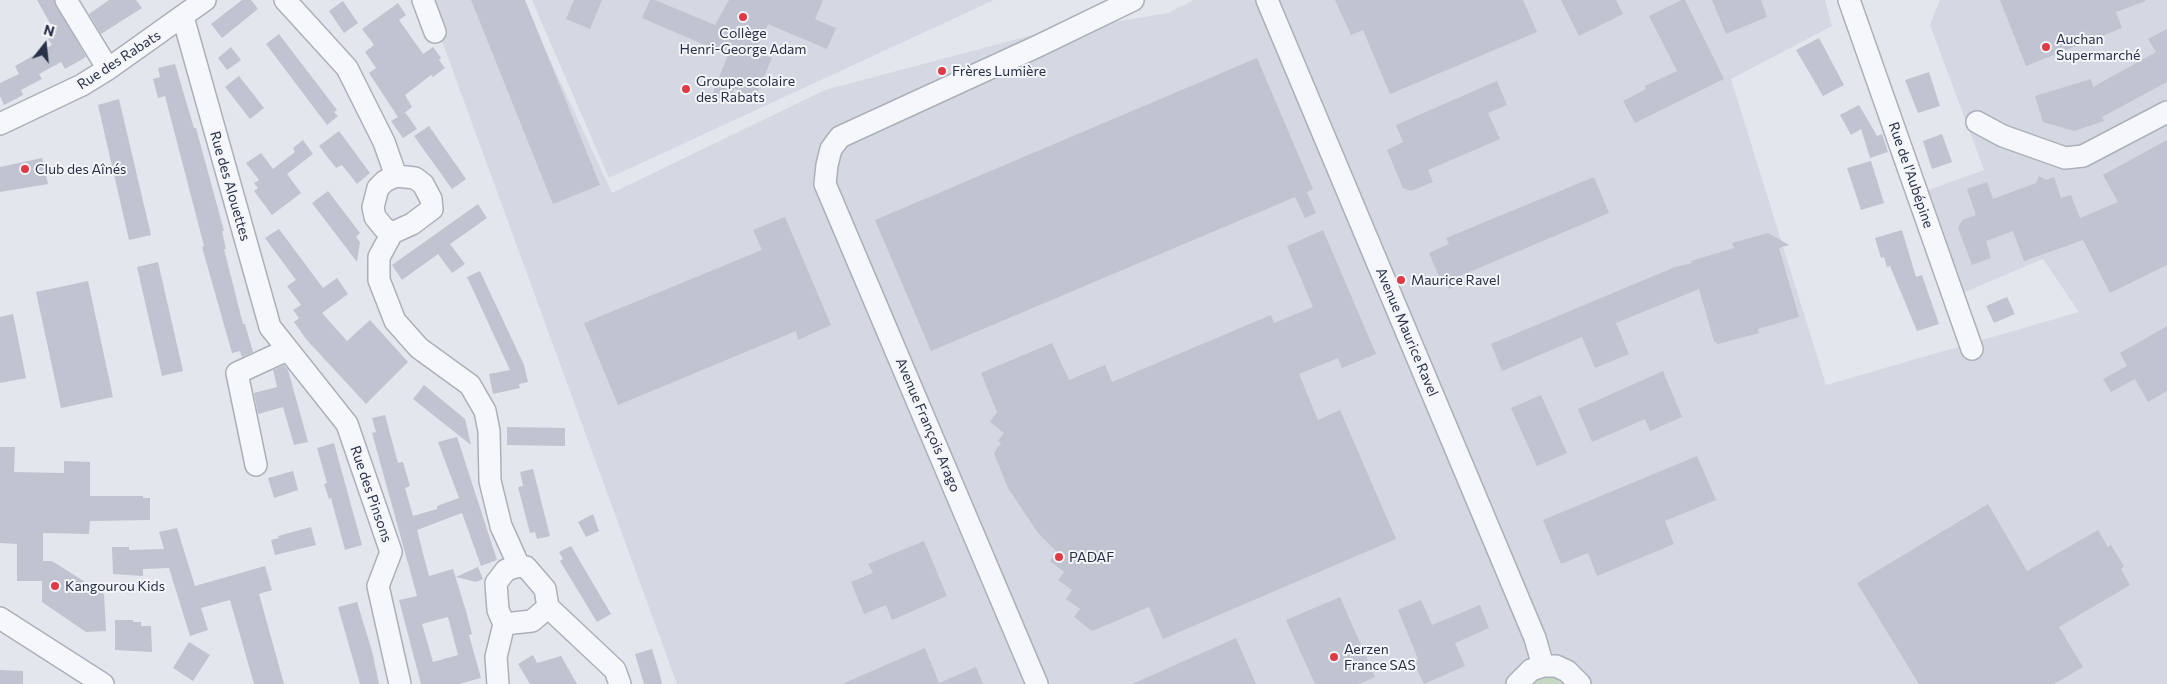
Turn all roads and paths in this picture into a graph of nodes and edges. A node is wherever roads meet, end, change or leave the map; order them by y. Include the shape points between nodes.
1 (66, 0) edge
2 (205, 0) edge
3 (285, 0) edge
4 (423, 0) edge
5 (1133, 0) edge
6 (1267, 0) edge
7 (1849, 0) edge
8 (183, 17) junction
9 (435, 32) dead end
10 (108, 69) junction
11 (2167, 112) edge
12 (1977, 122) dead end
13 (0, 124) edge
14 (396, 176) junction
15 (392, 233) junction
16 (1972, 349) dead end
17 (287, 350) junction
18 (256, 465) dead end
19 (519, 566) junction
20 (548, 606) junction
21 (0, 618) edge
22 (504, 624) junction
23 (1543, 666) junction
24 (103, 684) edge
25 (400, 684) edge
26 (498, 684) edge
27 (620, 684) edge
28 (1037, 684) edge
29 (1516, 684) edge
30 (1580, 684) edge

1 - 10 street
2 - 8 street, Rue des Rabats
3 - 14 street via 347,68 384,142
4 - 9 street
5 - 28 street, Avenue François Arago via 840,137 831,149 827,165 825,184
6 - 23 street, Avenue Maurice Ravel via 1535,638
7 - 16 street, Rue de l'Aubépine
8 - 10 street, Rue des Rabats
8 - 17 street, Rue des Alouettes via 270,327
10 - 13 street, Rue des Rabats
11 - 12 street via 2083,156 2065,158 2003,136
14 - 15 street via 378,188 373,207 375,217
14 - 15 street via 415,178 423,184 432,209 412,224
15 - 19 street via 379,257 379,280 395,321 419,348 470,385 485,411 489,431 490,481 501,526
17 - 18 street via 237,373
17 - 25 street, Rue des Pinsons via 346,424 391,552 378,586
19 - 20 street via 526,567 545,590
19 - 22 street via 506,570 496,583 498,610
20 - 22 street via 532,621
20 - 27 street via 615,670
21 - 24 street
22 - 26 street via 496,657
23 - 29 street via 1531,670
23 - 30 street via 1556,666 1567,671

